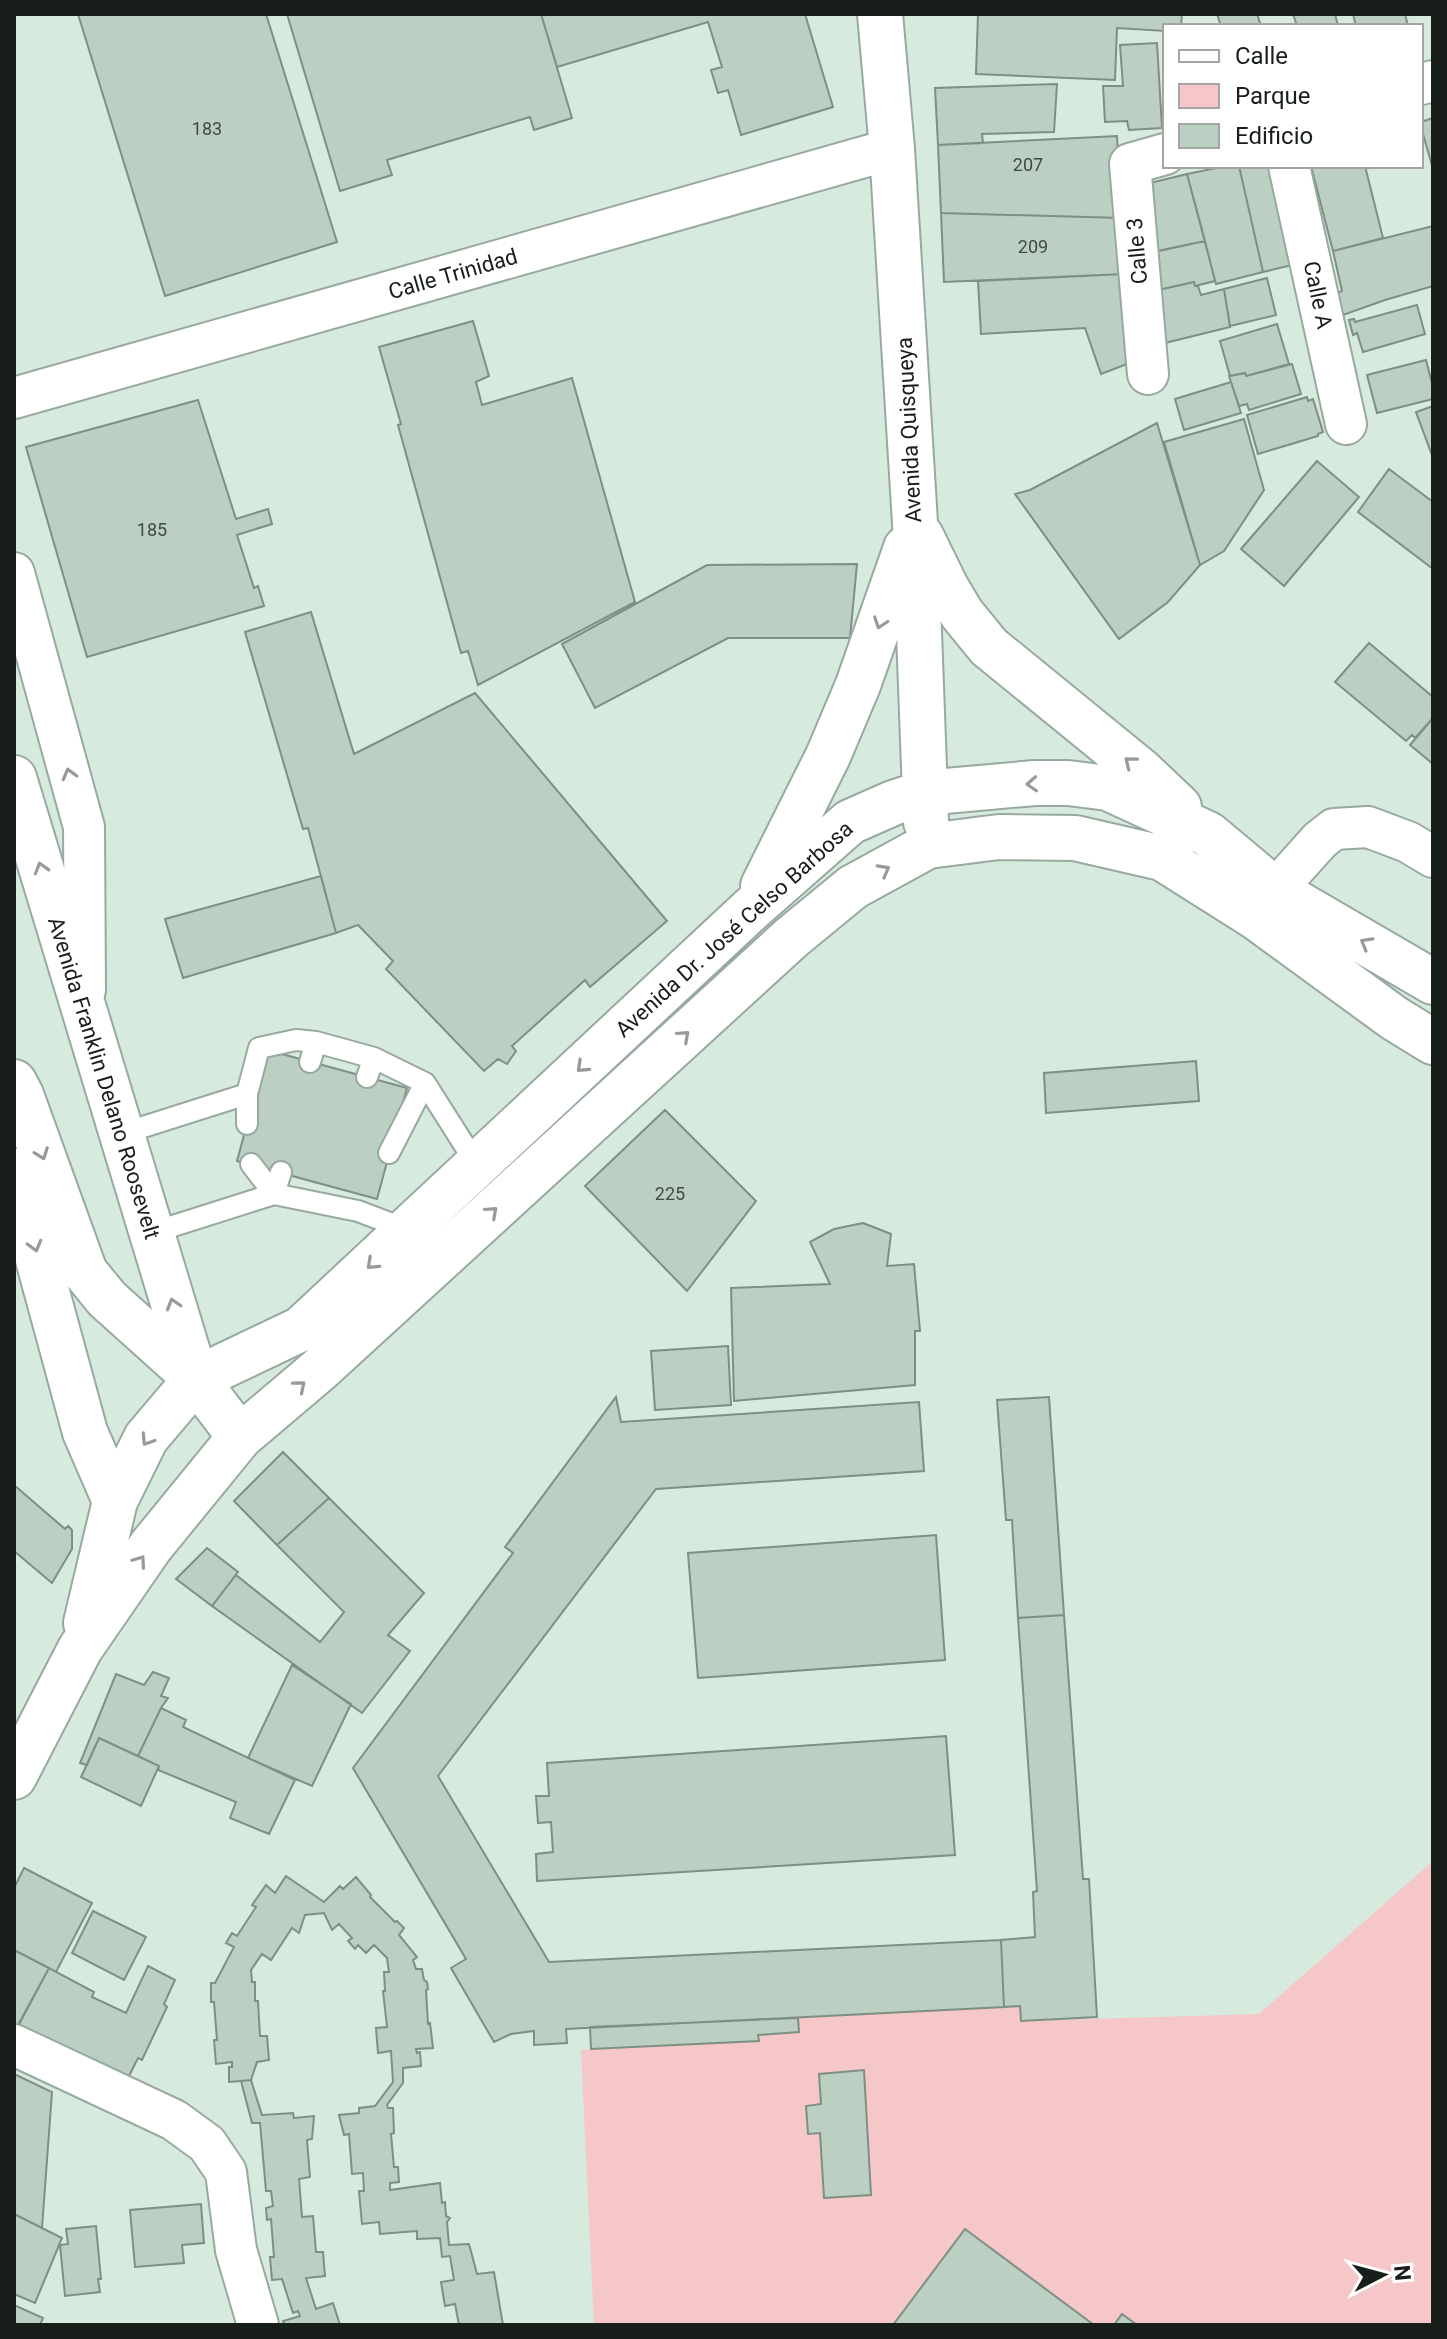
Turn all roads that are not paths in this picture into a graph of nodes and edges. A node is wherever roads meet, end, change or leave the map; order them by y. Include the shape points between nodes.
1 (880, 14) edge
2 (892, 149) junction
3 (1163, 155) edge
4 (1289, 168) edge
5 (1148, 374) dead end
6 (14, 398) edge
7 (1346, 424) dead end
8 (915, 523) junction
9 (14, 573) edge
10 (14, 778) edge
11 (923, 793) junction
12 (1208, 834) junction
13 (928, 846) junction
14 (1433, 857) edge
15 (1266, 904) junction
16 (750, 910) junction
17 (1433, 982) edge
18 (85, 1018) junction
19 (316, 1042) junction
20 (1433, 1042) edge
21 (310, 1062) dead end
22 (14, 1082) edge
23 (425, 1083) junction
24 (247, 1094) junction
25 (247, 1124) dead end
26 (121, 1134) junction
27 (389, 1153) dead end
28 (251, 1164) dead end
29 (477, 1165) junction
30 (14, 1171) edge
31 (281, 1172) dead end
32 (274, 1194) junction
33 (408, 1230) junction
34 (151, 1233) junction
35 (196, 1379) junction
36 (240, 1437) junction
37 (115, 1501) junction
38 (80, 1649) junction
39 (14, 1777) edge
40 (14, 2045) edge
41 (258, 2325) edge

1 - 2 street, Avenida Quisqueya
2 - 6 street, Calle Trinidad
2 - 8 street, Avenida Quisqueya
3 - 5 street, Calle 3 via 1130,164
4 - 7 street, Calle A
8 - 11 street, Avenida Quisqueya
12 -> 8 street via 1140,770 989,647 962,614
8 -> 16 street via 828,756
18 -> 9 street via 84,827
18 -> 10 street, Avenida Franklin Delano Roosevelt
12 -> 11 street, Avenida Dr. José Celso Barbosa via 1108,788 1035,783
11 - 13 street, Avenida Quisqueya
11 - 16 street, Avenida Dr. José Celso Barbosa via 850,822
12 - 15 street, Avenida Dr. José Celso Barbosa
13 - 15 street, Avenida Dr. José Celso Barbosa via 999,837 1075,838 1162,858
36 -> 13 street, Avenida Dr. José Celso Barbosa via 791,938 853,887
14 - 15 street via 1368,827 1334,829
17 -> 15 street, Avenida Dr. José Celso Barbosa
15 - 20 street, Avenida Dr. José Celso Barbosa via 1394,1018
16 -> 29 street, Avenida Dr. José Celso Barbosa
18 - 26 street, Avenida Franklin Delano Roosevelt
19 - 21 lane
19 - 23 lane via 370,1068
19 - 24 lane via 296,1040 259,1048
22 -> 35 street via 85,1272 107,1299
23 - 27 lane
23 - 29 lane
24 - 25 lane
24 - 26 lane
26 - 34 street, Avenida Franklin Delano Roosevelt
28 - 32 lane
29 - 33 street, Avenida Dr. José Celso Barbosa
30 -> 37 street via 85,1432
31 - 32 lane
32 - 33 lane via 362,1203
32 - 34 lane
33 -> 35 street, Avenida Dr. José Celso Barbosa via 301,1329
35 -> 34 street, Avenida Franklin Delano Roosevelt
35 - 36 street
35 -> 37 street, Avenida Dr. José Celso Barbosa via 146,1438
38 -> 36 street, Avenida Dr. José Celso Barbosa via 151,1546
37 - 38 street, Avenida Dr. José Celso Barbosa
38 - 39 street, Avenida Dr. José Celso Barbosa
40 - 41 street via 174,2120 207,2144 226,2172 236,2250

